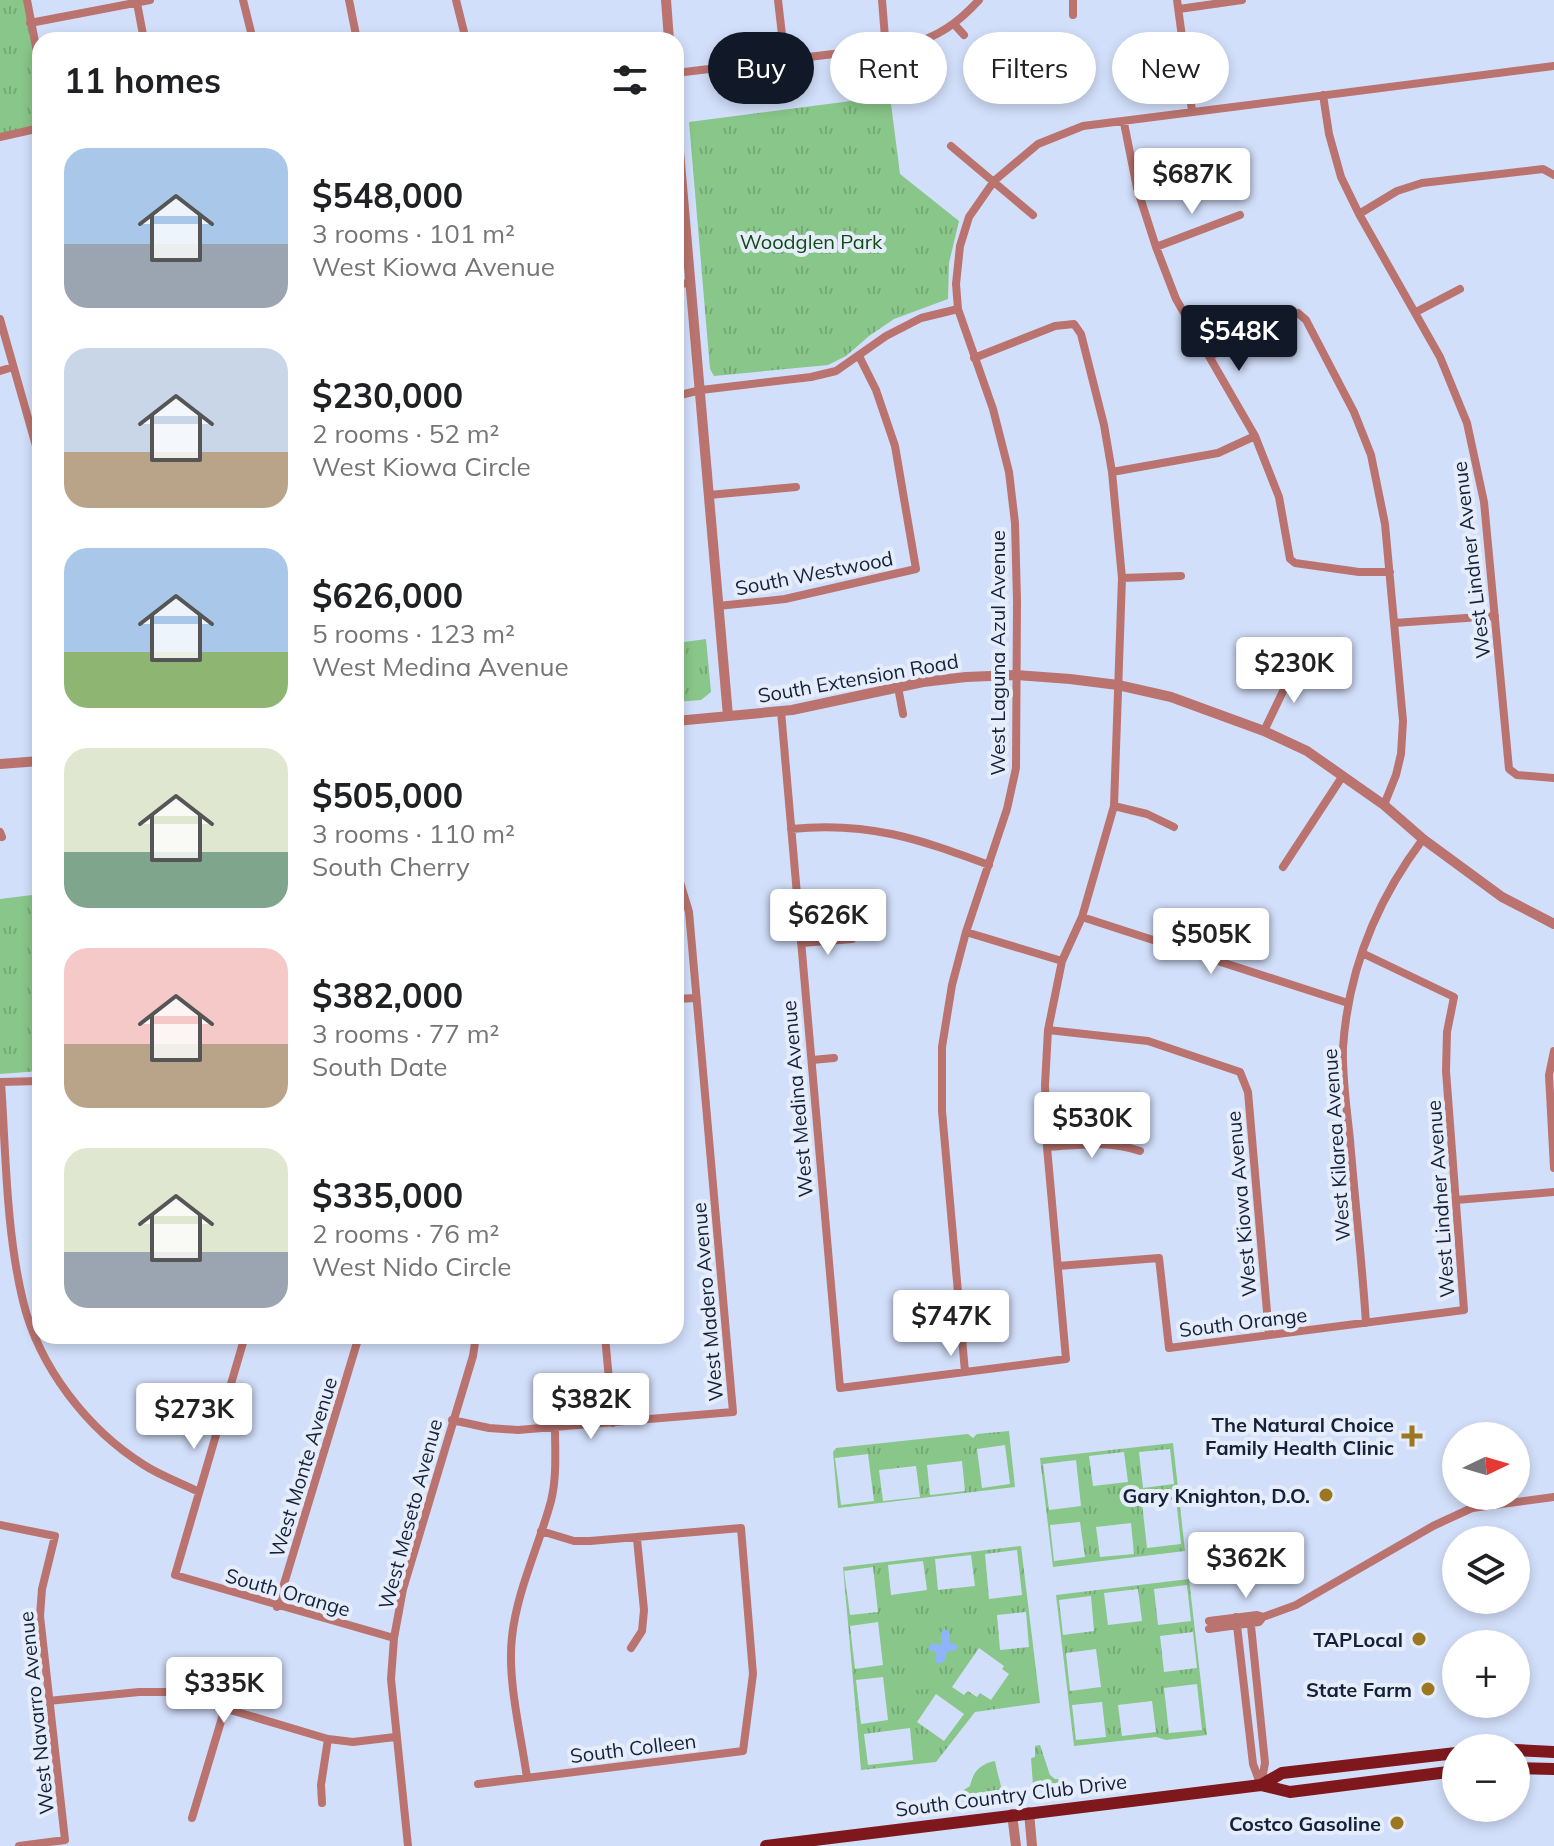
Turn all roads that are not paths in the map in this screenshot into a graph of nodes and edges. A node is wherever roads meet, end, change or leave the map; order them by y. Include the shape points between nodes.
1 (27, 0) edge
2 (150, 0) edge
3 (243, 0) edge
4 (349, 0) edge
5 (456, 0) edge
6 (666, 0) edge
7 (778, 0) edge
8 (882, 0) edge
9 (979, 0) edge
10 (1073, 0) edge
11 (1242, 0) edge
12 (137, 3) junction
13 (1178, 4) edge
14 (1073, 15) dead end
15 (30, 23) junction
16 (954, 24) junction
17 (32, 32) edge
18 (142, 32) edge
19 (251, 32) edge
20 (355, 32) edge
21 (464, 32) edge
22 (668, 32) edge
23 (782, 32) edge
24 (885, 32) edge
25 (942, 32) edge
26 (963, 34) edge
27 (1554, 66) edge
28 (708, 69) edge
29 (684, 72) edge
30 (1323, 95) junction
31 (1192, 111) junction
32 (1124, 123) junction
33 (32, 130) edge
34 (0, 137) edge
35 (951, 146) dead end
36 (1554, 174) edge
37 (994, 181) junction
38 (1359, 214) junction
39 (1033, 215) dead end
40 (1240, 215) dead end
41 (684, 218) edge
42 (1156, 247) junction
43 (684, 283) edge
44 (691, 283) junction
45 (1460, 289) dead end
46 (958, 309) junction
47 (1416, 312) junction
48 (0, 319) edge
49 (859, 356) junction
50 (1211, 356) junction
51 (974, 358) junction
52 (13, 367) junction
53 (0, 371) edge
54 (701, 390) junction
55 (684, 394) edge
56 (32, 432) edge
57 (1255, 436) junction
58 (1112, 472) junction
59 (796, 487) dead end
60 (709, 495) junction
61 (1390, 572) junction
62 (1181, 576) dead end
63 (1122, 578) junction
64 (718, 606) junction
65 (1495, 616) junction
66 (1394, 623) junction
67 (1288, 667) dead end
68 (1015, 675) junction
69 (1118, 685) junction
70 (898, 687) junction
71 (781, 711) junction
72 (903, 714) dead end
73 (728, 716) junction
74 (684, 720) edge
75 (1264, 731) junction
76 (32, 762) edge
77 (0, 764) edge
78 (1342, 777) junction
79 (1554, 778) edge
80 (1384, 805) junction
81 (1114, 806) junction
82 (1174, 827) dead end
83 (791, 829) junction
84 (1423, 839) junction
85 (989, 865) junction
86 (1283, 867) dead end
87 (684, 896) edge
88 (1082, 917) junction
89 (1554, 924) edge
90 (966, 932) junction
91 (852, 939) dead end
92 (801, 943) junction
93 (1362, 953) junction
94 (1062, 961) junction
95 (696, 998) junction
96 (684, 999) edge
97 (1348, 1003) junction
98 (1048, 1030) junction
99 (1554, 1051) edge
100 (834, 1058) dead end
101 (812, 1060) junction
102 (32, 1081) edge
103 (0, 1082) edge
104 (1047, 1147) junction
105 (1140, 1151) dead end
106 (1554, 1168) edge
107 (1554, 1192) edge
108 (1456, 1200) junction
109 (1058, 1266) junction
110 (1464, 1310) joint
111 (1366, 1323) junction
112 (32, 1325) edge
113 (1269, 1335) junction
114 (40, 1344) edge
115 (243, 1344) edge
116 (357, 1344) edge
117 (475, 1344) edge
118 (606, 1344) edge
119 (965, 1372) junction
120 (452, 1420) junction
121 (613, 1423) junction
122 (555, 1427) junction
123 (199, 1492) junction
124 (1554, 1497) edge
125 (0, 1525) edge
126 (541, 1531) junction
127 (637, 1539) junction
128 (277, 1607) junction
129 (1250, 1619) junction
130 (1236, 1621) junction
131 (1209, 1625) dead end
132 (394, 1638) junction
133 (631, 1648) dead end
134 (48, 1701) junction
135 (225, 1708) junction
136 (395, 1737) junction
137 (328, 1739) junction
138 (1530, 1751) edge
139 (1554, 1752) edge
140 (1442, 1755) edge
141 (1530, 1768) edge
142 (1554, 1769) edge
143 (1442, 1773) edge
144 (527, 1778) junction
145 (478, 1784) dead end
146 (1261, 1785) junction
147 (322, 1803) dead end
148 (1029, 1812) junction
149 (1012, 1814) junction
150 (192, 1818) dead end
151 (19, 1846) edge
152 (408, 1846) edge
153 (766, 1846) edge
154 (1016, 1846) edge
155 (1032, 1846) edge

1 - 15 street
2 - 12 street
3 - 19 street
4 - 20 street
5 - 21 street
6 - 22 street
7 - 23 street
8 - 24 street
9 - 16 street
10 - 14 street
11 - 13 street
12 - 15 street
12 - 18 street
13 - 31 street
15 - 17 street
16 - 25 street
16 - 26 street
27 - 30 street, West Laguna Azul Avenue
28 - 29 street
30 - 31 street, West Laguna Azul Avenue
30 - 38 street, West Lindner Avenue via 1341,177
31 - 32 street, West Laguna Azul Avenue
32 - 37 street, West Laguna Azul Avenue via 1083,126 1038,144
32 - 42 street
33 - 34 street
35 - 37 street
36 - 38 street via 1543,169 1422,183
37 - 39 street
37 - 46 street, West Laguna Azul Avenue via 969,217 960,246
38 - 47 street, West Lindner Avenue
40 - 42 street
41 - 44 street
42 - 50 street via 1176,299
43 - 44 street
44 - 54 street
45 - 47 street
46 - 49 street via 921,318
46 - 51 street, West Laguna Azul Avenue
47 - 65 street, West Lindner Avenue via 1455,391 1473,448
48 - 52 street
49 - 54 street via 836,371 811,377
49 - 64 street, South Westwood via 895,446 916,569 785,599
50 - 57 street
50 - 61 street via 1288,311 1306,320 1371,455
51 - 58 street via 1055,326 1074,324 1081,334
51 - 68 street, West Laguna Azul Avenue via 1009,472 1017,586
52 - 53 street
52 - 56 street
54 - 55 street
54 - 60 street
57 - 58 street via 1218,453
57 - 61 street via 1279,497 1290,559 1345,571
58 - 63 street
59 - 60 street
60 - 64 street
61 - 66 street
62 - 63 street
63 - 69 street
64 - 73 street
65 - 66 street
65 - 79 street, West Lindner Avenue via 1509,769 1517,775
66 - 80 street via 1403,721 1401,754
67 - 75 street via 1285,687
68 - 69 street, South Extension Road
68 - 70 street, South Extension Road
68 - 85 street, West Laguna Azul Avenue via 1016,768
69 - 75 street, South Extension Road via 1171,697
69 - 81 street
70 - 71 street, South Extension Road
70 - 72 street
71 - 73 street, South Extension Road
71 - 83 street, West Medina Avenue
73 - 74 street, South Extension Road
75 - 78 street, South Extension Road via 1307,751
76 - 77 street
78 - 80 street, South Extension Road
78 - 86 street
80 - 84 street, South Extension Road
81 - 82 street
81 - 88 street
83 - 85 street via 877,830
83 - 92 street, West Medina Avenue
84 - 89 street, South Extension Road via 1502,897
84 - 93 street, West Kilarea Avenue via 1381,906
85 - 90 street, West Laguna Azul Avenue
87 - 95 street, West Madero Avenue
88 - 94 street
88 - 97 street
90 - 94 street
90 - 119 street, West Laguna Azul Avenue via 942,1047 942,1111
91 - 92 street
92 - 101 street, West Medina Avenue
93 - 97 street, West Kilarea Avenue
93 - 108 street, West Lindner Avenue via 1454,997 1446,1071
94 - 98 street
95 - 96 street
95 - 121 street, West Madero Avenue via 733,1412
97 - 111 street, West Kilarea Avenue via 1343,1050
98 - 104 street
98 - 113 street, West Kiowa Avenue via 1148,1041 1240,1072 1248,1092
99 - 106 street via 1549,1075
100 - 101 street
101 - 119 street, West Medina Avenue via 840,1388
102 - 103 street
103 - 112 street via 14,1253
104 - 105 street via 1101,1143
104 - 109 street
107 - 108 street
108 - 110 street, West Lindner Avenue
109 - 113 street, South Orange via 1159,1258 1169,1348
109 - 119 street via 1066,1359
110 - 111 street, South Orange
111 - 113 street, South Orange
114 - 123 street via 71,1399 108,1439 145,1466
115 - 123 street
116 - 128 street, West Monte Avenue
117 - 120 street, West Meseto Avenue
118 - 121 street
120 - 122 street via 518,1430
120 - 132 street, West Meseto Avenue
121 - 122 street
122 - 126 street via 556,1470
123 - 128 street, South Orange via 175,1575
124 - 129 street via 1472,1508 1296,1605
125 - 134 street, West Navarro Avenue via 55,1536 40,1616
126 - 127 street via 574,1541
126 - 144 street via 512,1639
127 - 133 street via 644,1610 642,1631
127 - 144 street, South Colleen via 741,1528 753,1674 743,1751
128 - 132 street, South Orange
129 - 130 street
129 - 146 street via 1265,1763
130 - 131 street
130 - 146 street via 1253,1764
132 - 136 street, West Meseto Avenue
134 - 135 street via 170,1692
134 - 151 street, West Navarro Avenue via 65,1840
135 - 137 street
135 - 150 street
136 - 137 street
136 - 152 street, West Meseto Avenue
137 - 147 street
138 - 139 main road
140 - 146 main road, South Country Club Drive via 1282,1773
141 - 142 main road
143 - 146 main road, South Country Club Drive via 1290,1792
144 - 145 street, South Colleen
146 - 148 main road, South Country Club Drive
148 - 149 main road, South Country Club Drive
148 - 155 street
149 - 153 main road, South Country Club Drive
149 - 154 street

